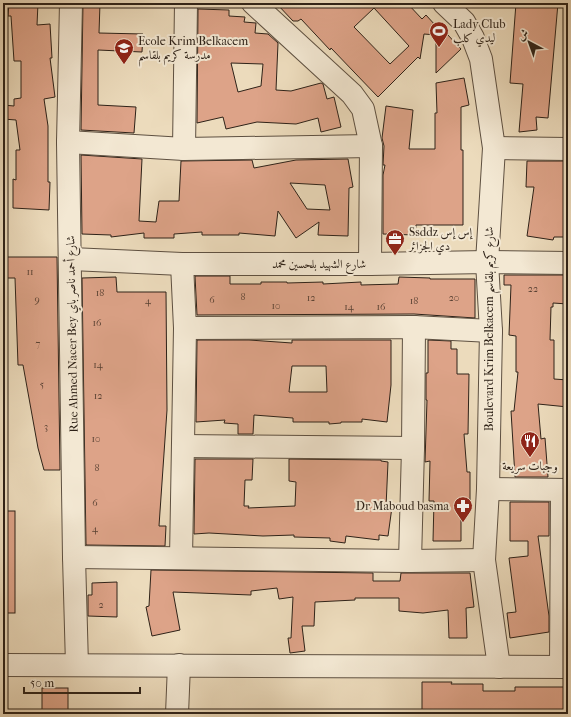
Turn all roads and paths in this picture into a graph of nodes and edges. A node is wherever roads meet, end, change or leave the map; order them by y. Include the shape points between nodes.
1 (71, 3) edge
2 (186, 3) edge
3 (253, 3) edge
4 (444, 3) edge
5 (68, 142) junction
6 (371, 146) junction
7 (494, 148) junction
8 (184, 149) junction
9 (568, 149) edge
10 (71, 259) junction
11 (487, 262) junction
12 (568, 263) edge
13 (182, 264) junction
14 (370, 264) junction
15 (414, 327) junction
16 (185, 328) junction
17 (491, 331) junction
18 (183, 446) junction
19 (413, 448) junction
20 (488, 489) junction
21 (565, 490) edge
22 (74, 557) junction
23 (181, 558) junction
24 (484, 560) junction
25 (410, 561) junction
26 (3, 665) edge
27 (77, 665) junction
28 (179, 665) junction
29 (499, 666) junction
30 (564, 667) edge
31 (177, 714) edge

1 - 5 street, Rue Ahmed Nacer Bey شارع أحمد ناصر باي
2 - 8 street
3 - 6 street via 357,100 363,109
4 - 7 street, Boulevard Krim Belkacem شارع كريم بلقاسم via 464,22 481,59
5 - 8 street
5 - 10 street, Rue Ahmed Nacer Bey شارع أحمد ناصر باي
6 - 8 street
6 - 14 street
7 - 9 street
7 - 11 street, Boulevard Krim Belkacem شارع كريم بلقاسم
10 - 13 street, شارع الشهيد بلحسين محمد
10 - 22 street, Rue Ahmed Nacer Bey شارع أحمد ناصر باي
11 - 12 street, شارع الشهيد بلحسين محمد
11 - 14 street, شارع الشهيد بلحسين محمد
11 - 17 street, Boulevard Krim Belkacem شارع كريم بلقاسم
13 - 14 street, شارع الشهيد بلحسين محمد
13 - 16 street
15 - 16 street
15 - 17 street
15 - 19 street
16 - 18 street
17 - 20 street, Boulevard Krim Belkacem شارع كريم بلقاسم
18 - 19 street
18 - 23 street
19 - 25 street
20 - 21 street
20 - 24 street, Boulevard Krim Belkacem شارع كريم بلقاسم
21 - 30 street
22 - 23 street
22 - 27 street, Rue Ahmed Nacer Bey شارع أحمد ناصر باي
23 - 25 street
24 - 25 street
24 - 29 street, Boulevard Krim Belkacem شارع كريم بلقاسم
26 - 27 street
27 - 28 street
28 - 29 street
28 - 31 street
29 - 30 street

